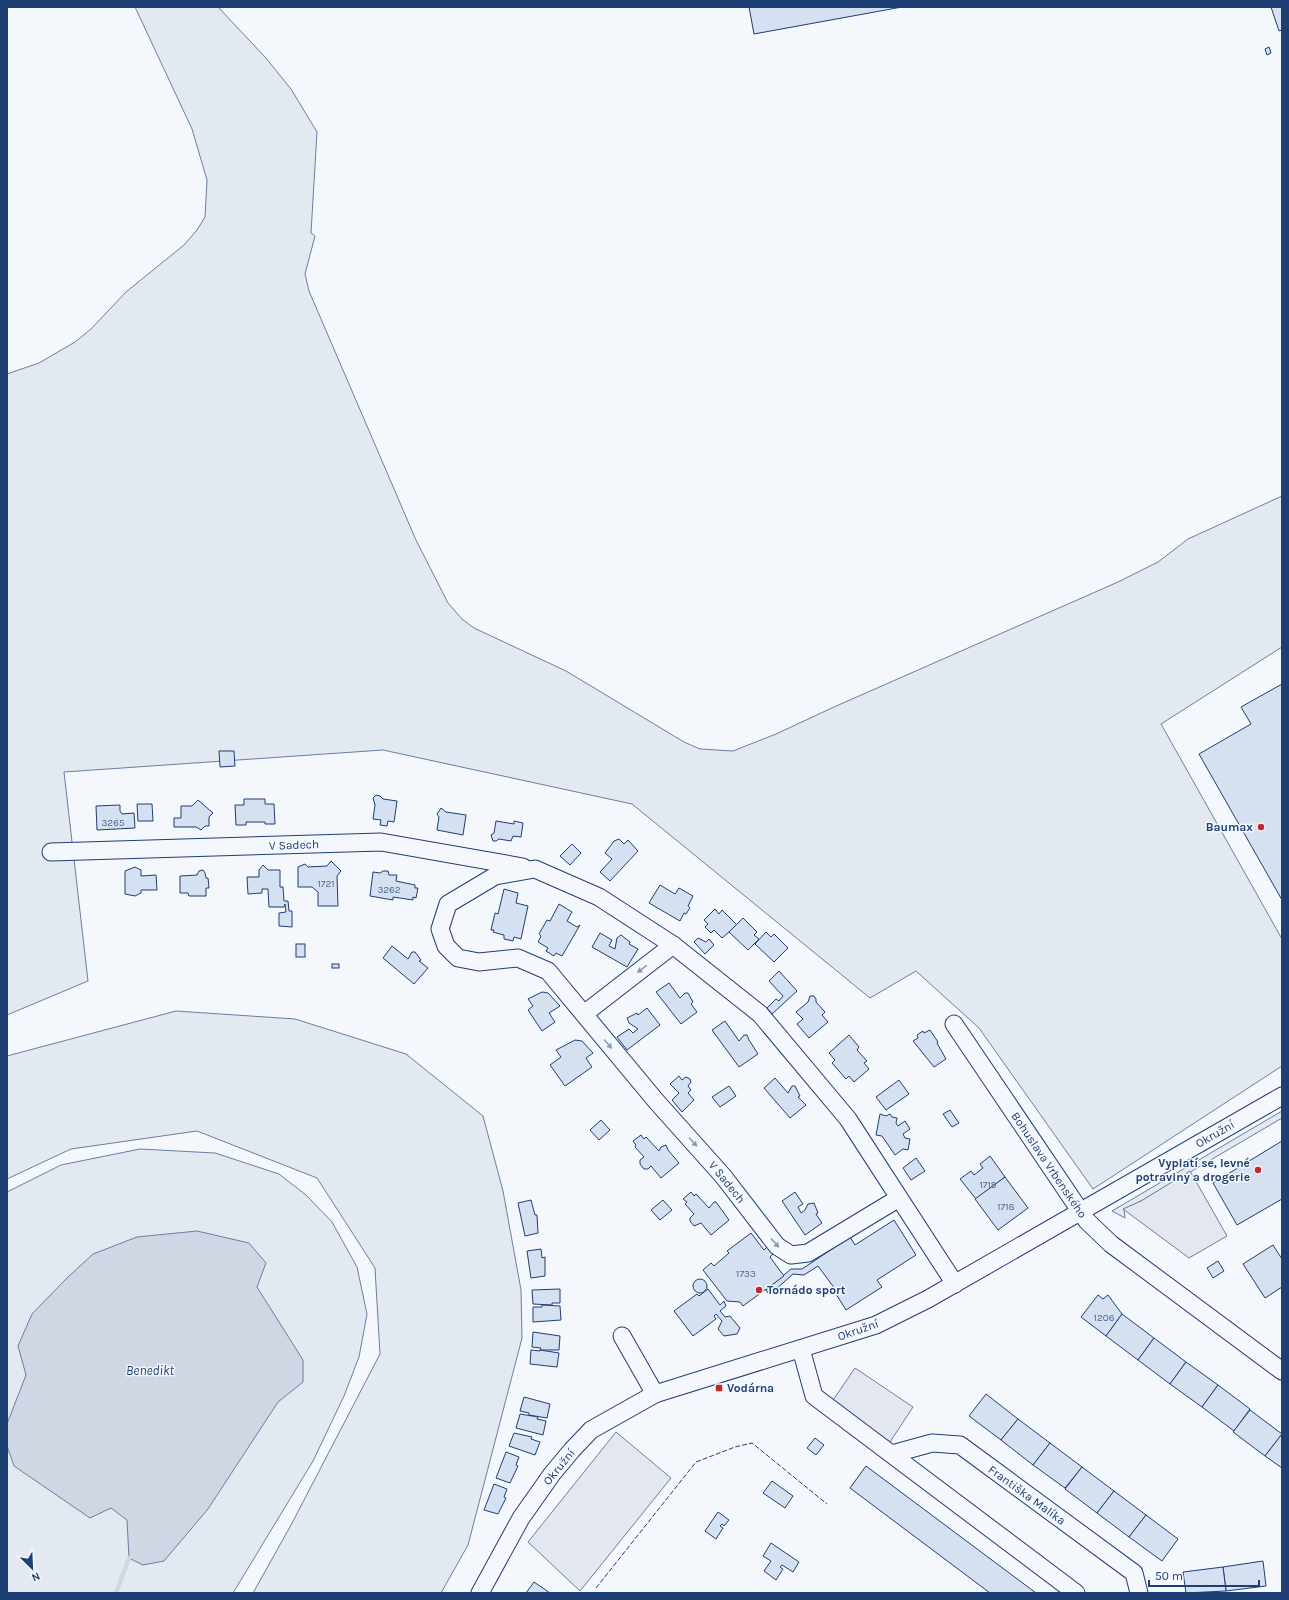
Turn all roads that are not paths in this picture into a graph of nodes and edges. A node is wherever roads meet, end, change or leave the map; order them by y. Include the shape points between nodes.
1 (51, 852) dead end
2 (535, 869) junction
3 (673, 945) junction
4 (584, 1014) junction
5 (954, 1024) dead end
6 (1282, 1096) edge
7 (899, 1198) junction
8 (1080, 1211) junction
9 (955, 1284) junction
10 (622, 1336) dead end
11 (801, 1349) junction
12 (1282, 1371) edge
13 (655, 1394) junction
14 (892, 1454) junction
15 (480, 1593) edge
16 (1076, 1593) edge
17 (1139, 1593) edge

1 - 2 street, V Sadech via 381,842
2 - 3 street, V Sadech via 599,897
2 - 4 street, V Sadech via 495,876 448,904 440,929 446,946 458,958 479,962 518,958 548,971
3 -> 4 street
3 - 7 street, V Sadech via 760,1014 848,1119
4 -> 7 street, V Sadech via 656,1101 723,1176 777,1246 791,1255 808,1253
5 - 8 street, Bohuslava Vrbenského
6 - 8 street, Okružní
7 - 9 street, V Sadech
8 - 9 street, Okružní
8 - 12 street, Bohuslava Vrbenského via 1111,1244
9 - 11 street, Okružní via 876,1325
10 - 13 street
11 - 13 street, Okružní
11 - 14 street via 814,1396
13 - 15 street, Okružní via 592,1430 572,1450 521,1518
14 - 16 street
14 - 17 street, Františka Malíka via 932,1443 960,1445 1134,1573

